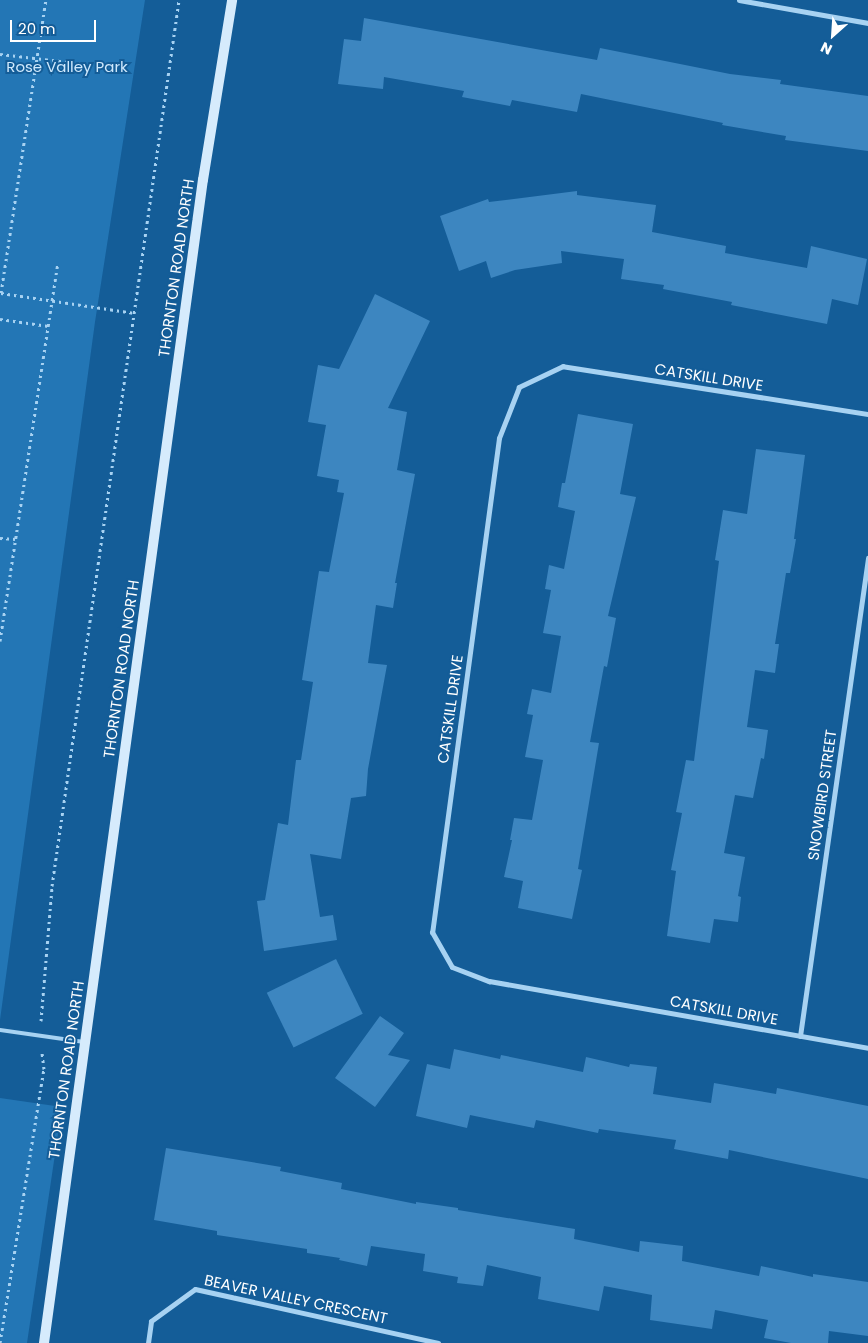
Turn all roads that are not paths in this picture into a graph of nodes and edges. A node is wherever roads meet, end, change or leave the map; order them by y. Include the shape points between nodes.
1 (232, 0) edge
2 (739, 0) edge
3 (767, 2) edge
4 (868, 23) edge
5 (868, 414) edge
6 (868, 558) edge
7 (0, 1030) edge
8 (800, 1036) junction
9 (85, 1042) junction
10 (868, 1048) edge
11 (44, 1343) edge
12 (148, 1343) edge
13 (438, 1343) edge

1 - 9 main road, THORNTON ROAD NORTH via 203,180
2 - 3 street
3 - 4 street
5 - 8 street, CATSKILL DRIVE via 563,366 519,386 499,438 432,932 452,967 489,981
6 - 8 street, SNOWBIRD STREET
7 - 9 lane
8 - 10 street, CATSKILL DRIVE
9 - 11 main road, THORNTON ROAD NORTH
12 - 13 street, BEAVER VALLEY CRESCENT via 151,1321 196,1289

